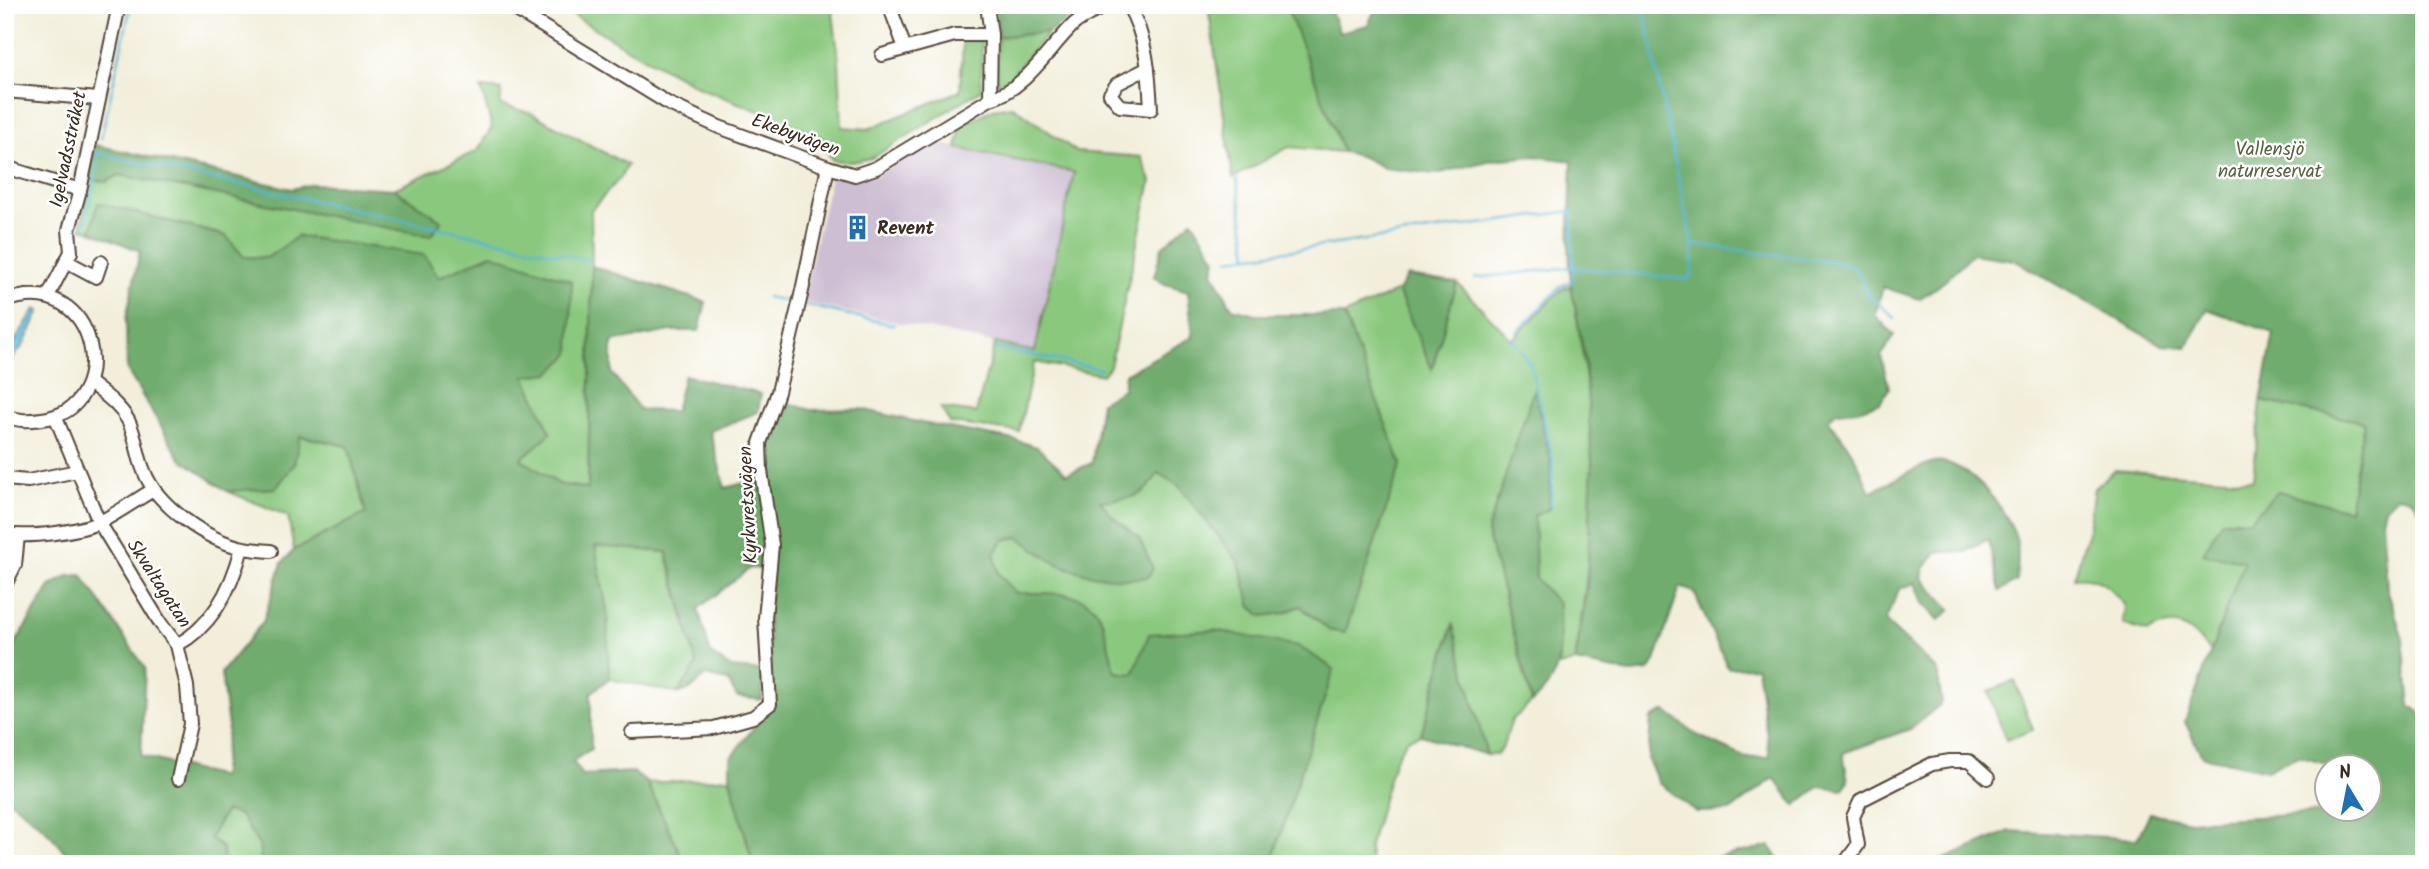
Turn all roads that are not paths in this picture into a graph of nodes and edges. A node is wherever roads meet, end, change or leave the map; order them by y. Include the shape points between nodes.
1 (119, 5) edge
2 (508, 5) edge
3 (889, 5) edge
4 (987, 5) edge
5 (1107, 5) edge
6 (1128, 5) edge
7 (991, 35) junction
8 (905, 48) junction
9 (882, 55) dead end
10 (1148, 68) dead end
11 (5, 91) edge
12 (98, 99) junction
13 (990, 99) junction
14 (5, 167) edge
15 (828, 167) junction
16 (80, 190) junction
17 (69, 256) junction
18 (101, 262) dead end
19 (48, 296) junction
20 (5, 300) edge
21 (89, 382) junction
22 (5, 416) edge
23 (56, 418) junction
24 (77, 471) junction
25 (5, 479) edge
26 (153, 490) junction
27 (99, 522) junction
28 (12, 535) edge
29 (242, 548) junction
30 (271, 551) dead end
31 (5, 585) edge
32 (177, 645) junction
33 (632, 732) dead end
34 (1988, 778) dead end
35 (178, 779) dead end
36 (1844, 864) edge

1 - 12 street, Igelvadsstråket
2 - 15 street, Ekebyvägen via 669,104
3 - 8 street
4 - 7 street
5 - 13 street, Ekebyvägen via 1076,22 1026,76 1004,95
6 - 10 street via 1145,42
7 - 8 street via 955,35
7 - 13 street
8 - 9 street
11 - 12 street
12 - 16 street, Igelvadsstråket
13 - 15 street, Ekebyvägen via 876,168 855,174
14 - 16 street
15 - 33 street, Kyrkvretsvägen via 778,392 760,443 772,545 765,618 770,704 753,718 714,728
16 - 17 street, Igelvadsstråket via 69,230
17 - 18 street via 96,277
17 - 19 street, Igelvadsstråket
19 - 20 street
19 - 21 street via 66,304 84,327 91,353
21 - 23 street via 81,399
21 - 26 street via 115,403 128,421
22 - 23 street via 24,422
23 - 24 street, Skvaltagatan
24 - 25 street via 29,481
24 - 27 street, Skvaltagatan
26 - 27 street
26 - 29 street via 199,530
27 - 28 street via 48,534
27 - 32 street, Skvaltagatan
28 - 31 street via 15,565
29 - 30 street
29 - 32 street via 234,579 215,611 194,635
32 - 35 street, Skvaltagatan via 190,724
34 - 36 street via 1969,761 1950,761 1922,768 1861,800 1853,817 1858,845

